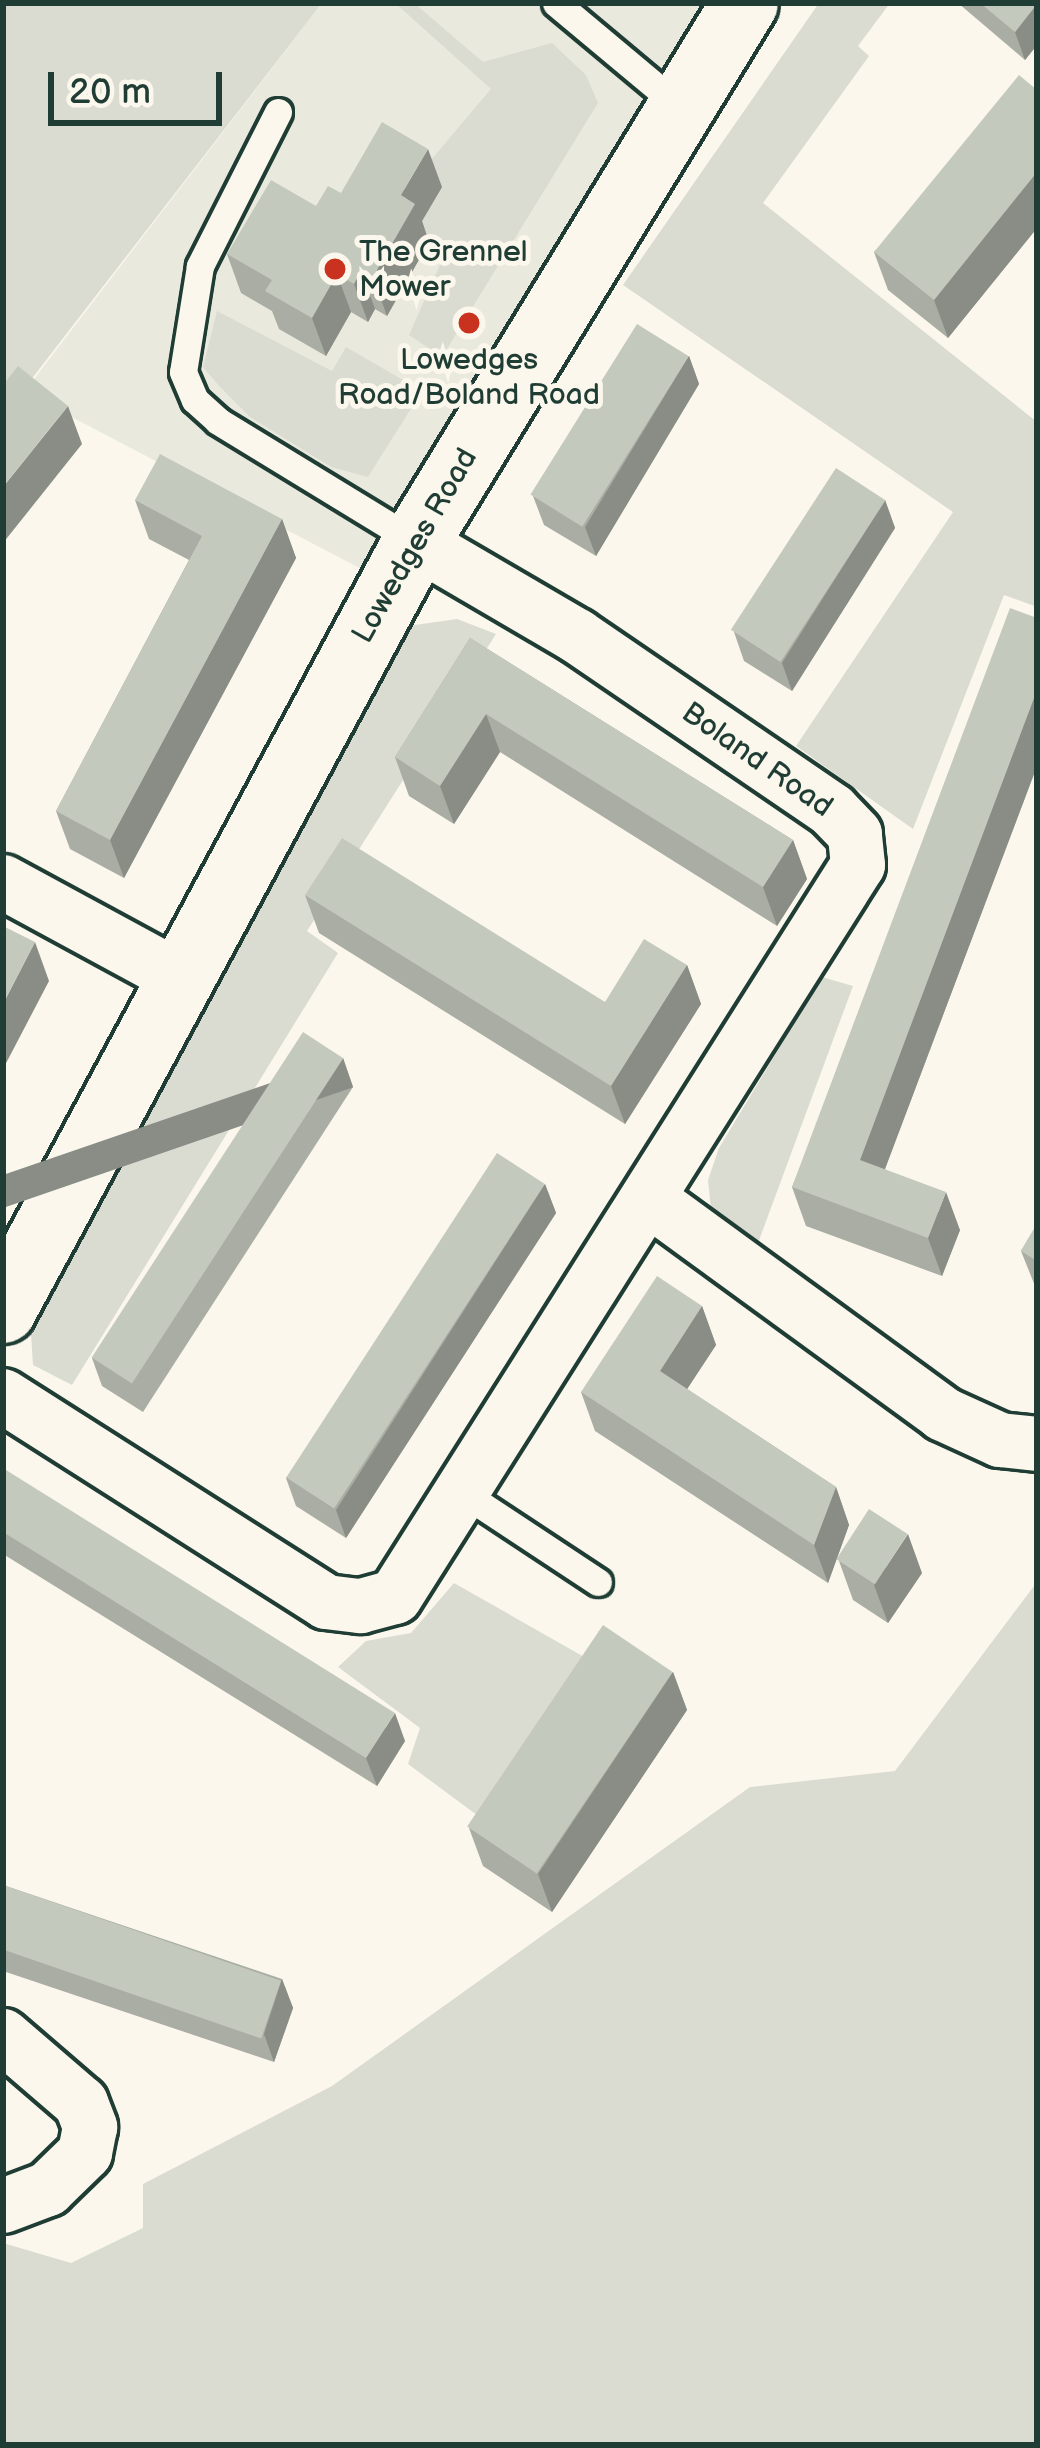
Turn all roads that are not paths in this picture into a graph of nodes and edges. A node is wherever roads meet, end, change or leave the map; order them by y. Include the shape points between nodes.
1 (556, 3) edge
2 (746, 3) edge
3 (677, 104) junction
4 (278, 112) dead end
5 (416, 542) junction
6 (3, 882) edge
7 (178, 977) junction
8 (650, 1200) junction
9 (3, 1310) edge
10 (3, 1396) edge
11 (1037, 1444) edge
12 (466, 1495) junction
13 (598, 1582) dead end
14 (3, 2036) edge
15 (3, 2206) edge

1 - 3 lane
2 - 3 street, Lowedges Road
3 - 5 street, Lowedges Road
4 - 5 lane via 200,266 183,372 195,400 218,421
5 - 7 street, Lowedges Road
5 - 8 street, Boland Road via 577,636 832,810 855,834 858,865
6 - 7 street
7 - 9 street, Lowedges Road
8 - 11 street via 943,1414 1000,1440
8 - 12 street, Boland Road
10 - 12 street, Boland Road via 326,1602 361,1606 395,1597
12 - 13 lane
14 - 15 street via 81,2103 89,2127 85,2153 48,2189

